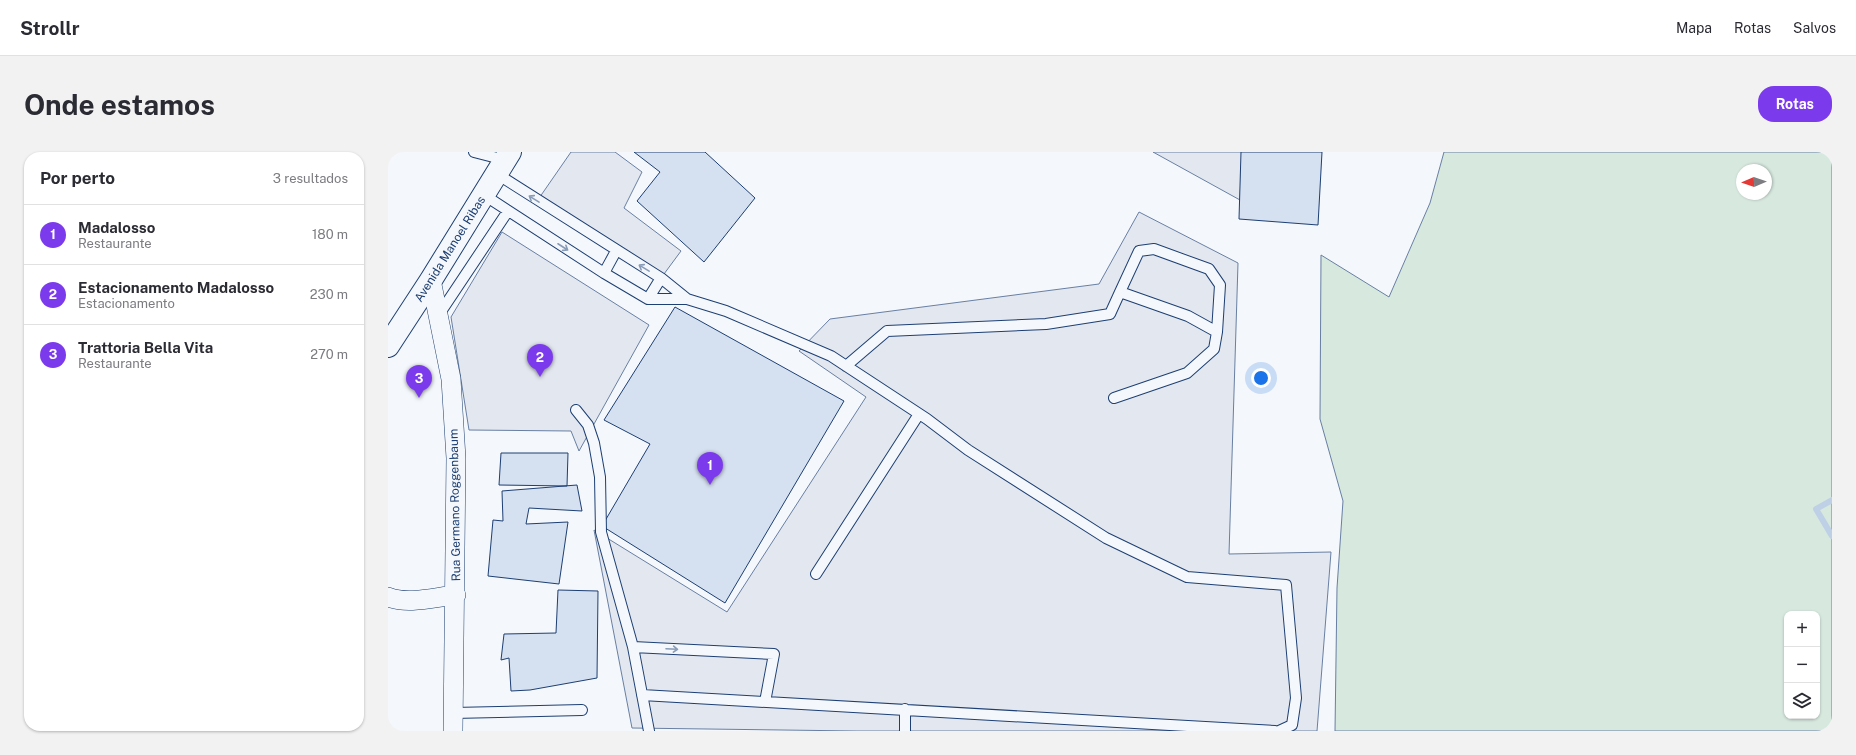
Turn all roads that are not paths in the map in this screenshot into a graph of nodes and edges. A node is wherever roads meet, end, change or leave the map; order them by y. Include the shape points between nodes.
1 (474, 152) edge
2 (504, 162) edge
3 (484, 195) junction
4 (508, 211) junction
5 (616, 251) junction
6 (604, 273) junction
7 (661, 278) junction
8 (431, 280) junction
9 (1120, 292) junction
10 (648, 299) junction
11 (687, 299) junction
12 (438, 316) junction
13 (1218, 332) junction
14 (388, 346) edge
15 (846, 366) junction
16 (1114, 398) dead end
17 (576, 410) dead end
18 (919, 414) junction
19 (816, 574) dead end
20 (456, 595) junction
21 (388, 597) edge
22 (633, 647) junction
23 (642, 695) junction
24 (765, 702) junction
25 (905, 709) junction
26 (582, 710) dead end
27 (453, 722) edge
28 (649, 731) edge
29 (905, 731) edge
30 (1274, 731) edge
31 (1279, 731) edge

1 - 2 lane
2 - 3 main road, Avenida Manoel Ribas
5 -> 2 lane
3 - 4 lane
3 - 8 main road, Avenida Manoel Ribas
4 -> 6 lane
4 - 12 lane
5 - 6 lane
7 -> 5 lane
6 - 10 lane
7 - 10 lane
7 - 11 lane
8 - 12 street, Rua Germano Roggenbaum
8 - 14 main road, Avenida Manoel Ribas
9 - 13 lane via 1188,316
9 - 13 lane via 1139,251 1154,249 1191,261 1209,269 1220,285
9 - 15 lane via 1110,314 1046,324 887,331
10 - 11 lane
11 - 15 lane via 726,311 831,356
12 - 20 street, Rua Germano Roggenbaum via 451,379 456,450
13 - 16 lane via 1214,349 1186,373
15 - 18 lane
17 - 22 lane via 588,425 594,443 600,478 601,532
18 - 19 lane
18 - 31 lane via 968,450 1106,538 1187,577 1286,585 1296,698 1292,725
20 - 21 street via 414,600 394,600
20 - 27 street, Rua Germano Roggenbaum
22 - 23 lane
22 -> 24 lane via 774,654
23 - 24 lane
23 - 28 lane
24 - 25 lane
25 - 29 lane
25 - 30 lane
26 - 27 lane

